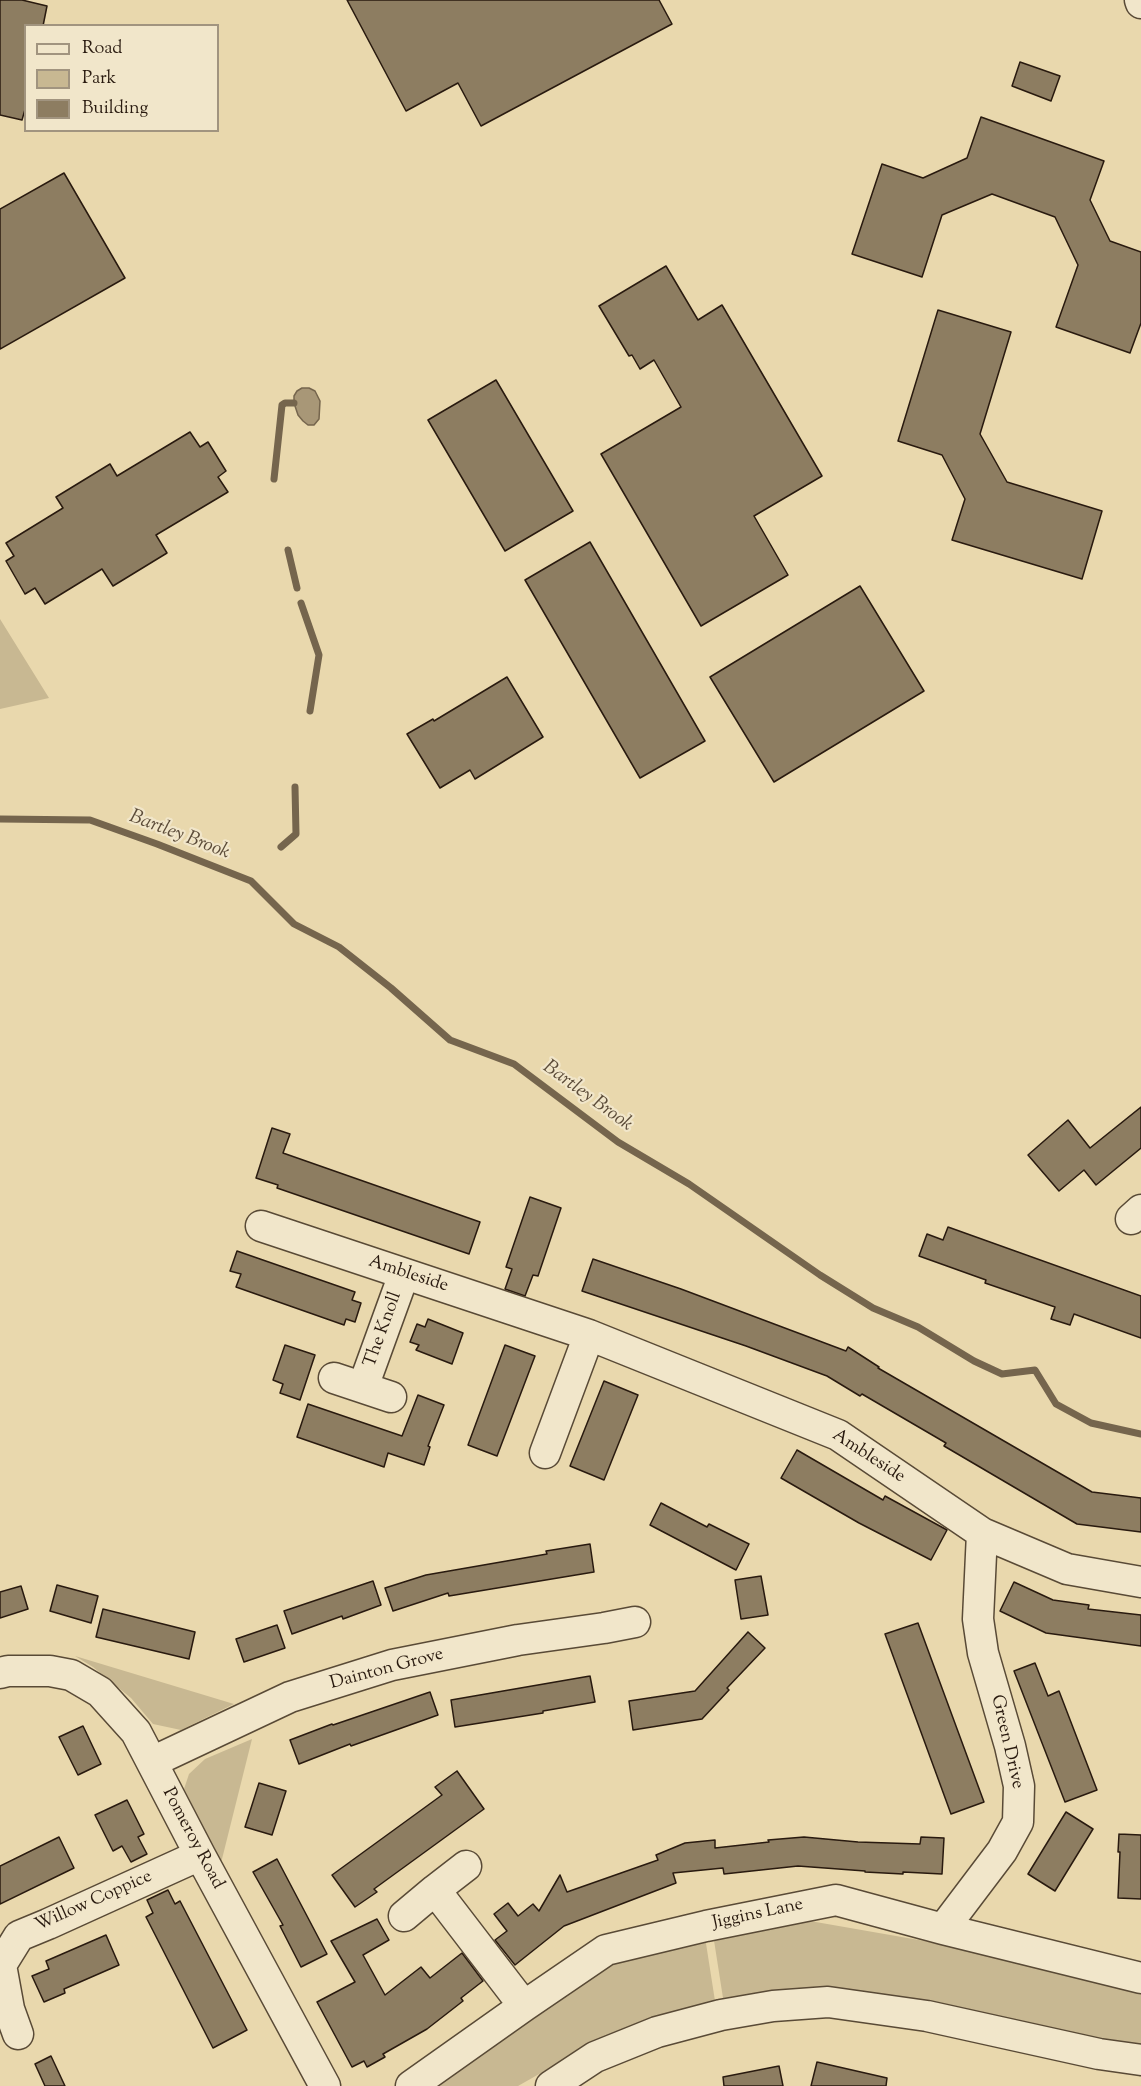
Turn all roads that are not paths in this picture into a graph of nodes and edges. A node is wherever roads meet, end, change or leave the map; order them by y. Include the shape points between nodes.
1 (261, 1226) dead end
2 (404, 1274) junction
3 (590, 1335) junction
4 (334, 1378) dead end
5 (363, 1387) junction
6 (391, 1397) dead end
7 (545, 1453) dead end
8 (982, 1533) junction
9 (1141, 1582) edge
10 (635, 1622) dead end
11 (0, 1673) edge
12 (152, 1762) junction
13 (200, 1855) junction
14 (466, 1866) dead end
15 (435, 1890) junction
16 (404, 1916) dead end
17 (944, 1929) junction
18 (1141, 1978) edge
19 (524, 2006) junction
20 (18, 2035) edge
21 (1141, 2060) edge
22 (325, 2086) edge
23 (411, 2086) edge
24 (551, 2086) edge

1 - 2 street, Ambleside
2 - 3 street, Ambleside
2 - 5 street, The Knoll
3 - 7 street
3 - 8 street, Ambleside via 838,1435
4 - 5 street, The Knoll
5 - 6 street, The Knoll
8 - 9 street, Ambleside via 1067,1569
8 - 17 street, Green Drive via 978,1619 983,1653 1019,1786 1018,1822 1002,1851
10 - 12 street, Dainton Grove via 392,1665 290,1697
11 - 12 street, Pomeroy Road via 50,1671 71,1675 100,1692 136,1732
12 - 13 street, Pomeroy Road
13 - 20 street, Willow Coppice via 19,1935 1,1965
13 - 22 street, Pomeroy Road
14 - 15 street
15 - 16 street
15 - 19 street
17 - 18 street, Jiggins Lane
17 - 19 street, Jiggins Lane via 836,1900 606,1950
19 - 23 street, Jiggins Lane
21 - 24 street via 927,2016 828,2002 721,2015 657,2032 595,2057

